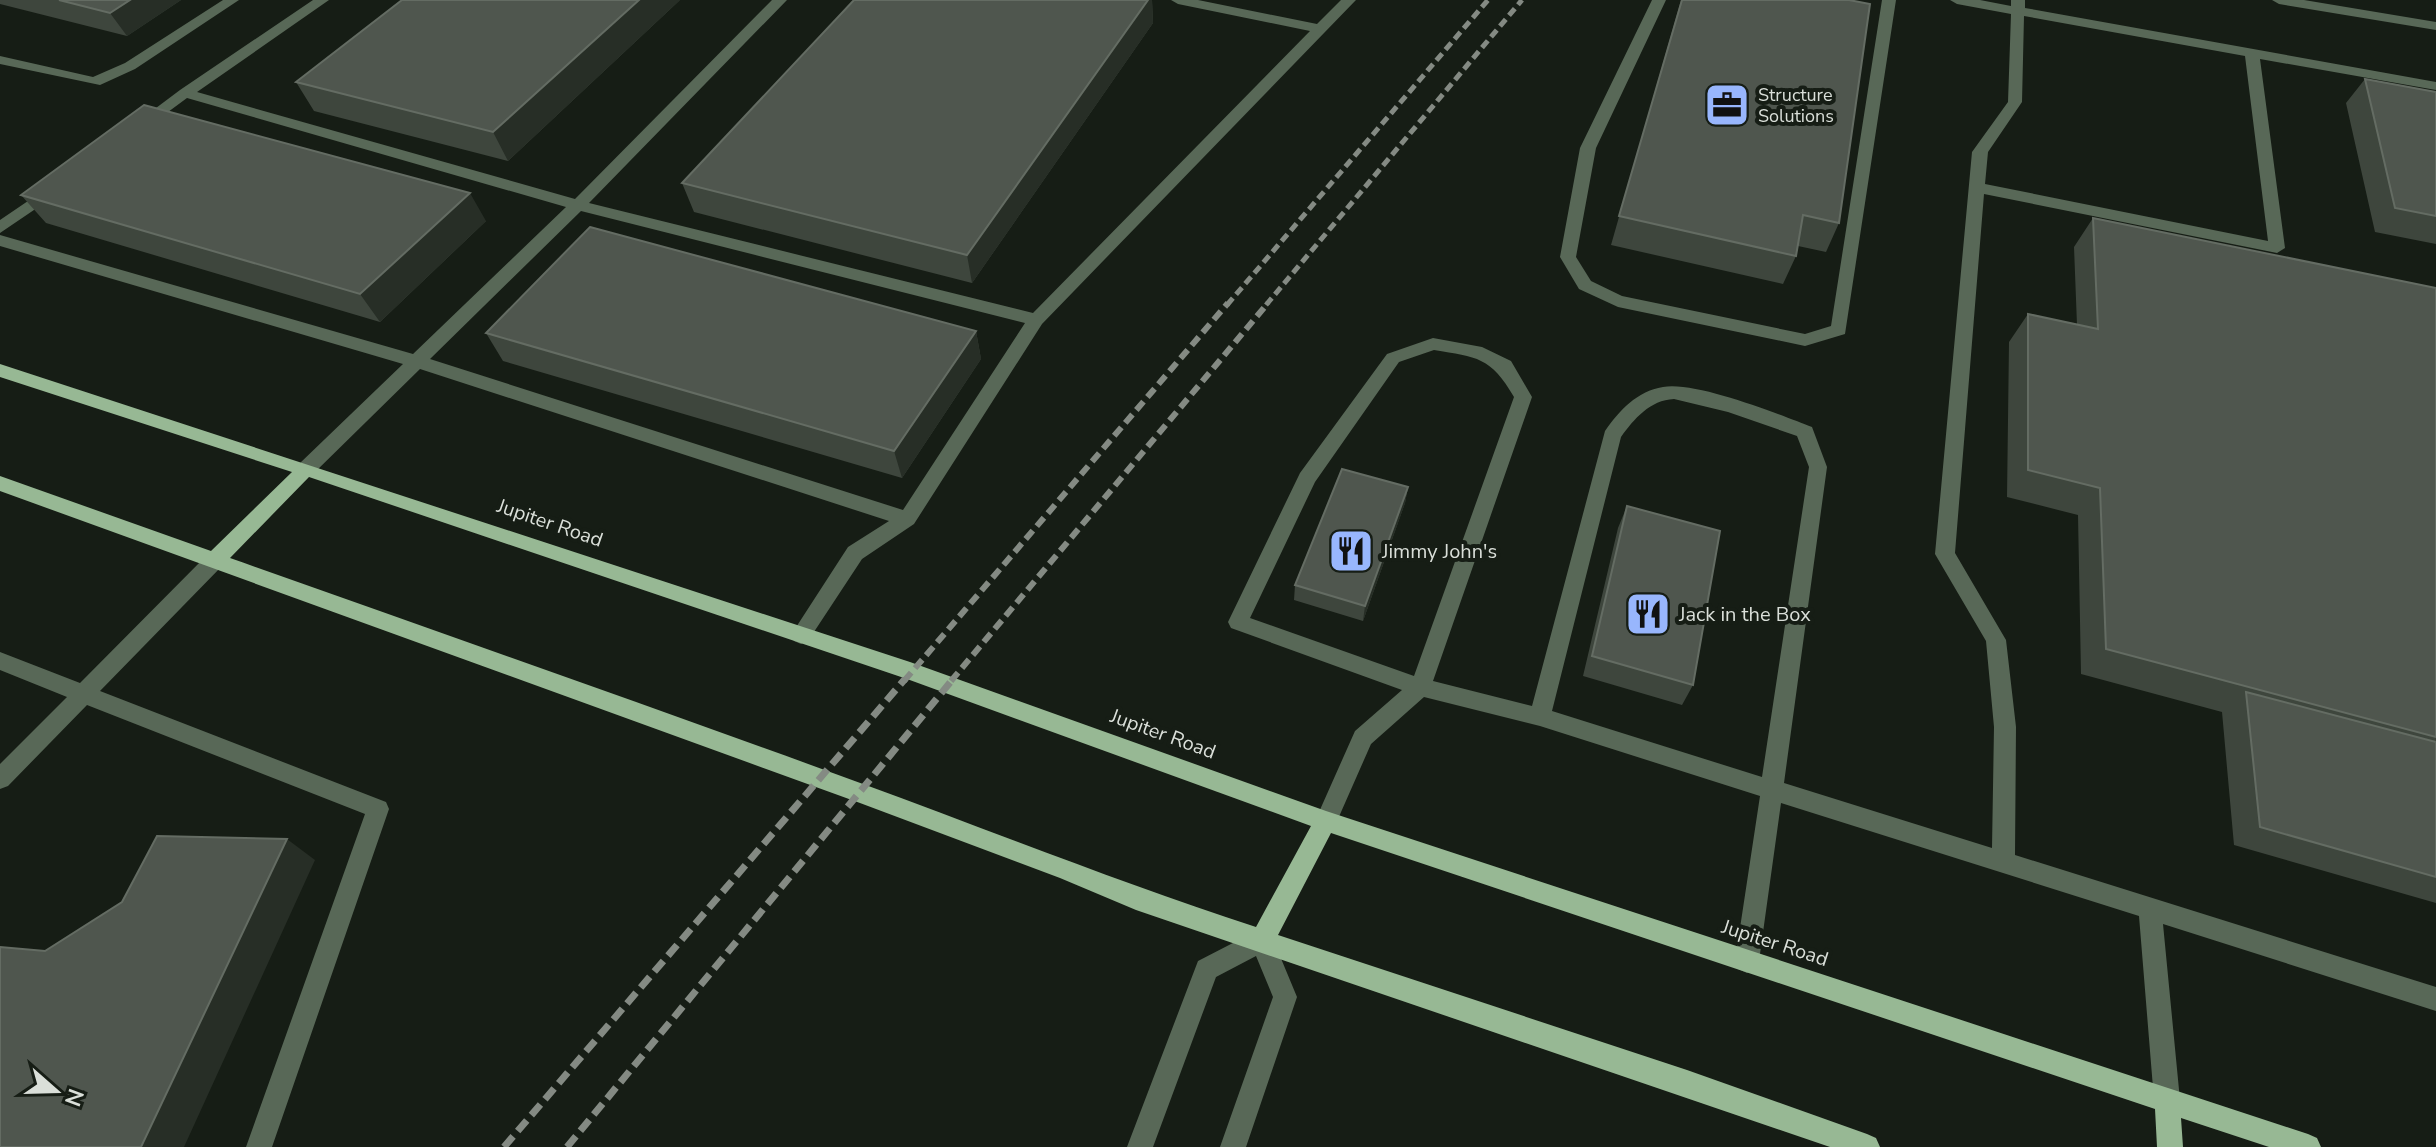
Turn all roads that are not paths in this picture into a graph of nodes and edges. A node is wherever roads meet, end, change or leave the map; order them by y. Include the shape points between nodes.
1 (232, 0) edge
2 (322, 0) edge
3 (780, 0) edge
4 (1178, 0) edge
5 (1349, 0) edge
6 (1659, 0) edge
7 (1889, 0) edge
8 (1957, 0) edge
9 (2279, 0) edge
10 (2018, 5) edge
11 (2436, 26) edge
12 (1320, 29) junction
13 (2252, 52) junction
14 (0, 60) edge
15 (2436, 86) edge
16 (185, 93) junction
17 (124, 138) edge
18 (62, 183) edge
19 (1979, 188) junction
20 (578, 205) junction
21 (0, 228) edge
22 (0, 240) edge
23 (1036, 320) junction
24 (418, 362) junction
25 (0, 370) edge
26 (306, 469) junction
27 (0, 483) edge
28 (907, 519) junction
29 (215, 560) junction
30 (801, 635) junction
31 (0, 661) edge
32 (1420, 687) junction
33 (81, 693) junction
34 (1540, 717) junction
35 (0, 779) edge
36 (1772, 789) junction
37 (1326, 821) junction
38 (2003, 862) junction
39 (2150, 910) junction
40 (1262, 940) junction
41 (1747, 961) junction
42 (2436, 999) edge
43 (2167, 1100) junction
44 (259, 1147) edge
45 (1140, 1147) edge
46 (1233, 1147) edge
47 (1867, 1147) edge
48 (2170, 1147) edge
49 (2308, 1147) edge

1 - 14 street via 130,66 95,82
2 - 16 street
3 - 20 street
4 - 12 street
5 - 12 street
6 - 7 street via 1588,148 1568,257 1585,285 1618,301 1805,340 1839,330
8 - 10 street
9 - 11 street
10 - 13 street
10 - 19 street via 2015,102 1980,152
12 - 23 street
13 - 15 street
13 - 19 street via 2277,248
16 - 17 street
16 - 20 street
18 - 21 street
19 - 38 street via 1945,554 1996,640 2005,727
20 - 23 street
20 - 24 street
22 - 24 street
23 - 28 street
24 - 26 street
24 - 28 street
25 - 26 main road, Jupiter Road
26 - 29 main road
26 - 30 main road, Jupiter Road
27 - 29 main road
28 - 30 street via 855,553
29 - 33 street
29 - 40 main road via 1136,899
30 - 37 main road, Jupiter Road
31 - 33 street
32 - 32 street via 1523,397 1505,366 1476,351 1433,344 1393,358 1307,478 1238,622
32 - 34 street
32 - 37 street via 1363,738
33 - 35 street
33 - 44 street via 378,809
34 - 36 street
34 - 36 street via 1612,436 1631,408 1666,392 1753,411 1805,432 1818,467
36 - 38 street
36 - 41 street
37 - 40 main road
37 - 41 main road, Jupiter Road
38 - 39 street
39 - 42 street
39 - 43 street
40 - 45 street via 1207,969
40 - 46 street via 1285,997
40 - 47 main road
41 - 43 main road, Jupiter Road
43 - 48 main road
43 - 49 main road, Jupiter Road

